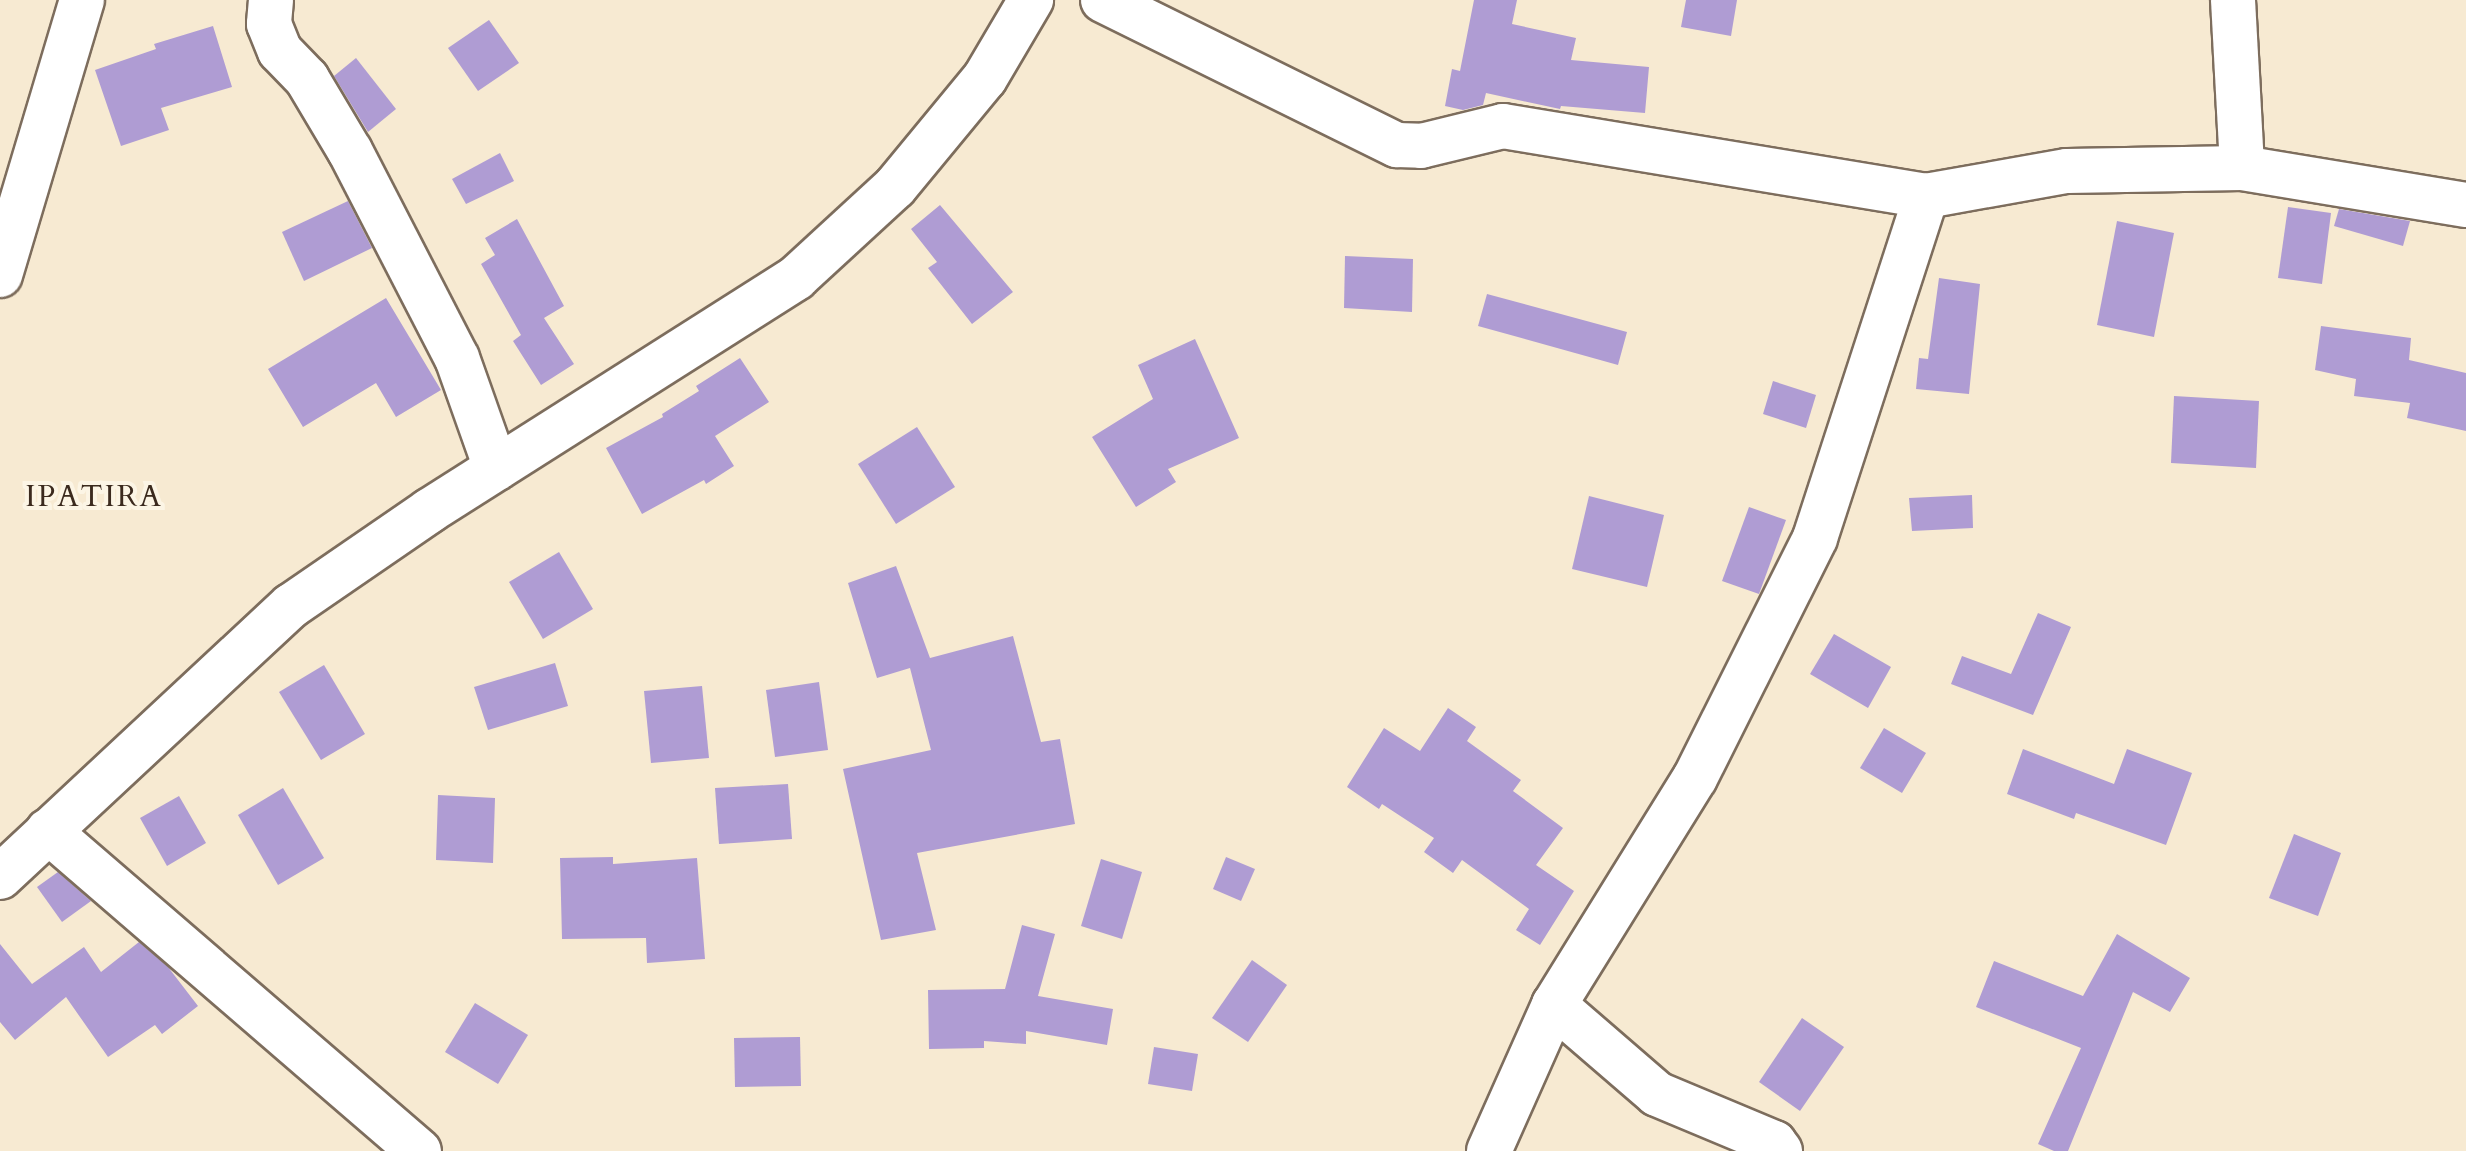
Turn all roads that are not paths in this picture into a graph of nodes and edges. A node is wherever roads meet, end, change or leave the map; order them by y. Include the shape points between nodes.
1 (82, 0) edge
2 (271, 0) edge
3 (1031, 0) edge
4 (1103, 0) edge
5 (2233, 0) edge
6 (2242, 168) junction
7 (1926, 196) junction
8 (2466, 205) edge
9 (0, 275) edge
10 (496, 468) junction
11 (48, 831) junction
12 (0, 877) edge
13 (1554, 1005) junction
14 (419, 1151) edge
15 (1489, 1151) edge
16 (1780, 1151) edge

1 - 9 street
2 - 10 street via 269,24 280,51 307,79 350,151 457,358
3 - 10 street via 985,78 895,187 796,278
4 - 7 street via 1397,145 1421,146 1503,126
5 - 6 street
6 - 7 street via 2067,171
6 - 8 street
7 - 13 street via 1815,538 1695,778
10 - 11 street via 291,606
11 - 12 street
11 - 14 street
13 - 15 street
13 - 16 street via 1657,1094 1774,1143

